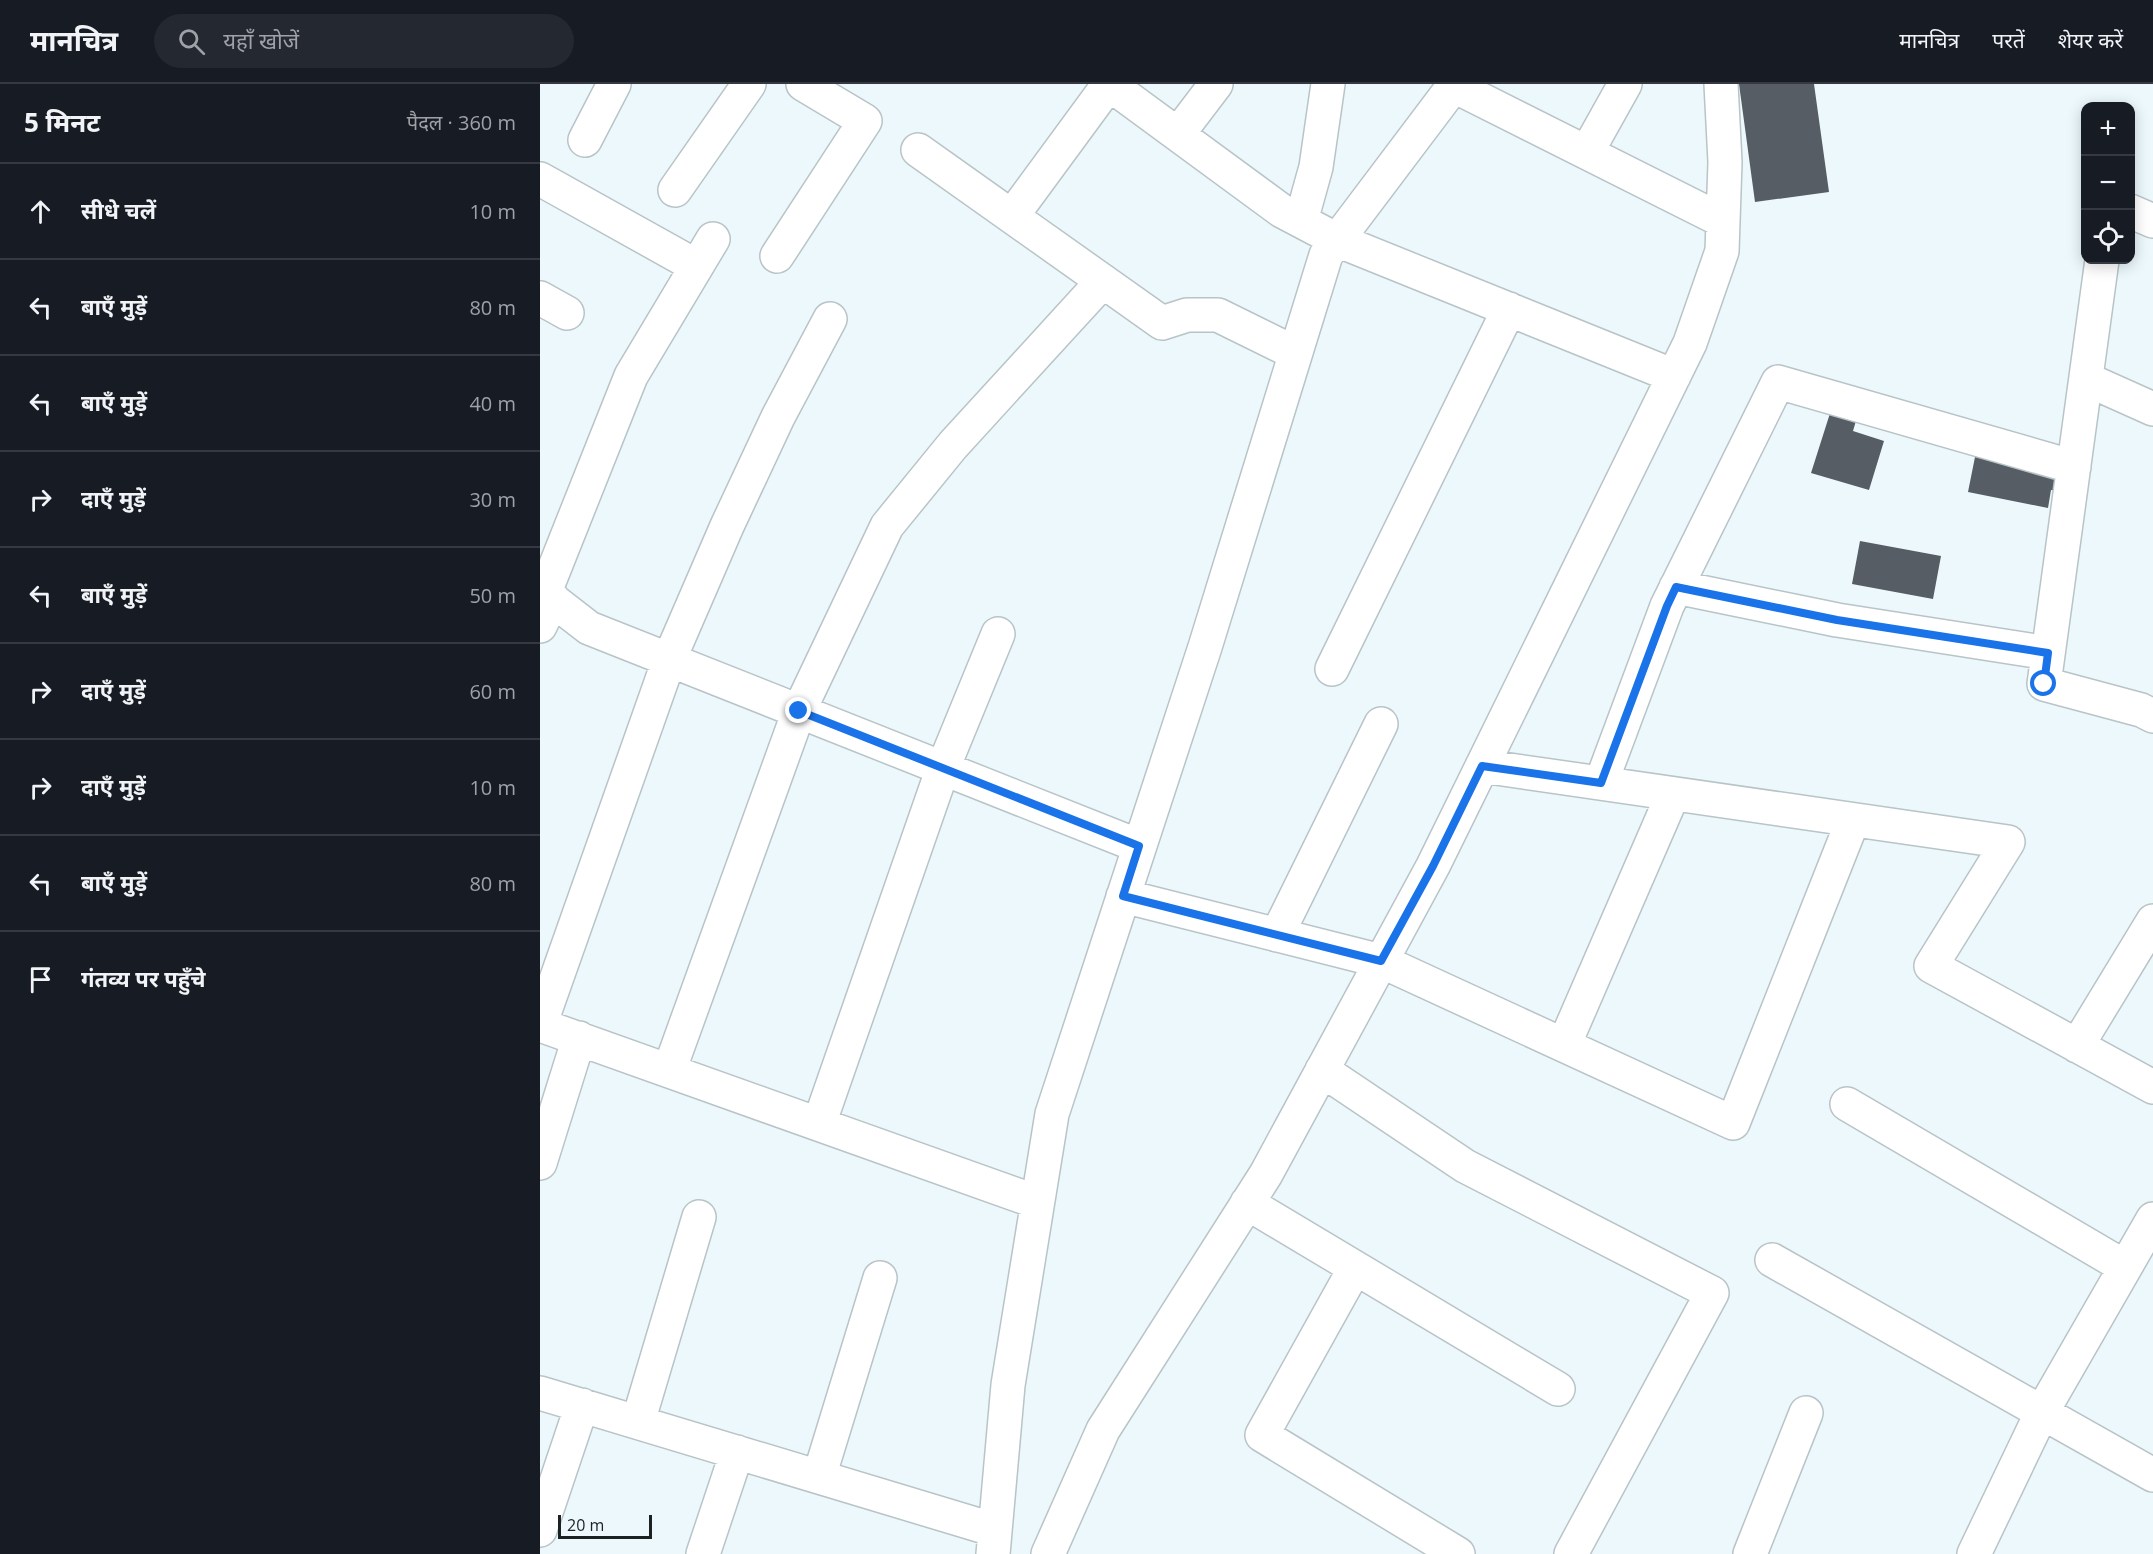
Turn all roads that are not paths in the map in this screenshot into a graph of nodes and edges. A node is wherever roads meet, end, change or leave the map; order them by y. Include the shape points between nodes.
1 (614, 84) edge
2 (749, 84) edge
3 (1216, 84) edge
4 (1328, 84) edge
5 (1625, 84) edge
6 (1721, 84) edge
7 (1455, 85) edge
8 (818, 88) edge
9 (1178, 134) junction
10 (585, 140) dead end
11 (918, 150) dead end
12 (1587, 152) junction
13 (540, 179) edge
14 (675, 190) dead end
15 (2135, 214) edge
16 (1012, 216) junction
17 (1301, 221) junction
18 (1723, 221) junction
19 (2153, 221) edge
20 (713, 239) dead end
21 (1337, 240) junction
22 (777, 256) dead end
23 (2101, 264) edge
24 (696, 266) junction
25 (1102, 281) junction
26 (1509, 309) junction
27 (830, 319) dead end
28 (1295, 353) junction
29 (1674, 376) junction
30 (2086, 379) junction
31 (2153, 409) edge
32 (2074, 467) junction
33 (1676, 587) junction
34 (544, 602) edge
35 (998, 634) dead end
36 (2048, 653) junction
37 (669, 660) junction
38 (1332, 669) dead end
39 (799, 711) junction
40 (2153, 716) edge
41 (1381, 724) dead end
42 (1482, 766) junction
43 (943, 768) junction
44 (1601, 783) junction
45 (1673, 794) junction
46 (1853, 820) junction
47 (1139, 846) junction
48 (1123, 896) junction
49 (2153, 921) edge
50 (1277, 935) junction
51 (1381, 961) junction
52 (579, 1038) junction
53 (1564, 1045) junction
54 (2078, 1046) junction
55 (1322, 1070) junction
56 (669, 1071) junction
57 (2153, 1087) edge
58 (1847, 1104) dead end
59 (819, 1125) junction
60 (540, 1163) edge
61 (1037, 1202) junction
62 (1247, 1203) junction
63 (699, 1217) dead end
64 (2153, 1219) edge
65 (1772, 1260) dead end
66 (2125, 1267) junction
67 (1356, 1268) junction
68 (880, 1278) dead end
69 (1558, 1389) dead end
70 (540, 1393) edge
71 (582, 1406) junction
72 (2042, 1412) junction
73 (1806, 1413) dead end
74 (638, 1422) junction
75 (737, 1452) junction
76 (2153, 1475) edge
77 (819, 1477) junction
78 (540, 1530) edge
79 (994, 1542) edge
80 (703, 1554) edge
81 (1048, 1554) edge
82 (1458, 1554) edge
83 (1571, 1554) edge
84 (1750, 1554) edge
85 (1974, 1554) edge

1 - 10 street
2 - 14 street
3 - 9 street
4 - 17 street via 1316,167
5 - 12 street
6 - 18 street
7 - 12 street
7 - 21 street
8 - 22 street via 865,122
9 - 16 street via 1109,84
9 - 17 street
11 - 16 street
12 - 18 street
13 - 24 street
15 - 19 street
16 - 25 street
17 - 21 street
18 - 29 street via 1722,251 1690,343
20 - 24 street
21 - 26 street
21 - 28 street via 1326,255
23 - 30 street
24 - 34 street via 631,376
25 - 28 street via 1162,323 1187,315 1218,315
25 - 39 street via 953,445 887,526
26 - 29 street
26 - 38 street
27 - 37 street via 778,417
28 - 47 street
29 - 42 street
30 - 31 street
30 - 32 street
32 - 33 street via 1778,382
32 - 36 street
33 - 36 street via 1837,620
33 - 44 street
34 - 37 street via 589,628
35 - 43 street
36 - 40 street via 2044,684
37 - 39 street
37 - 52 street via 540,1025
39 - 43 street
39 - 56 street
41 - 50 street
42 - 44 street
42 - 51 street
43 - 47 street
43 - 59 street
44 - 45 street
45 - 46 street
45 - 53 street
46 - 53 street via 1733,1123
46 - 54 street via 2008,842 1931,966
47 - 48 street
48 - 50 street
48 - 61 street via 1052,1114
49 - 54 street
50 - 51 street
51 - 53 street
51 - 55 street
52 - 56 street
52 - 60 street
54 - 57 street
55 - 62 street
55 - 83 street via 1465,1166 1712,1293
56 - 59 street
58 - 66 street
59 - 61 street
61 - 79 street via 1008,1385
62 - 67 street
62 - 81 street via 1102,1430
63 - 74 street
64 - 66 street
65 - 72 street
66 - 72 street
67 - 69 street
67 - 82 street via 1262,1435
68 - 77 street
70 - 71 street
71 - 74 street
71 - 78 street
72 - 76 street
72 - 85 street
73 - 84 street
74 - 75 street
75 - 77 street
75 - 80 street
77 - 79 street

